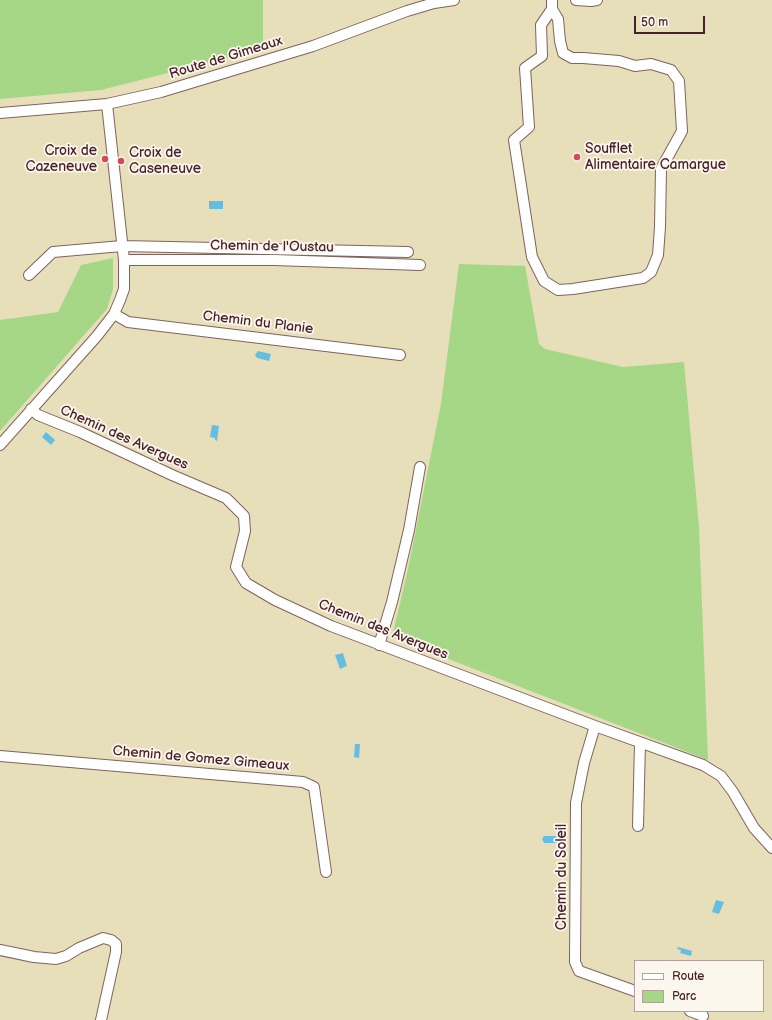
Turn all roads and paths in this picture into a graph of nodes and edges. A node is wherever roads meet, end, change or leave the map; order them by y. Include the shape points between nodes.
1 (454, 0) edge
2 (576, 0) edge
3 (597, 0) edge
4 (552, 4) edge
5 (107, 104) junction
6 (0, 112) edge
7 (122, 246) junction
8 (408, 252) dead end
9 (124, 260) junction
10 (420, 265) dead end
11 (29, 275) dead end
12 (114, 314) junction
13 (400, 355) dead end
14 (32, 409) junction
15 (0, 445) edge
16 (420, 467) dead end
17 (379, 645) junction
18 (595, 726) junction
19 (640, 743) junction
20 (0, 756) edge
21 (638, 826) dead end
22 (772, 848) edge
23 (326, 872) dead end
24 (0, 950) edge
25 (634, 992) edge
26 (693, 1012) edge
27 (703, 1016) dead end
28 (101, 1020) edge

1 - 5 street, Route de Gimeaux via 434,2 313,46 213,77
2 - 3 street
4 - 4 street via 541,25 542,56 525,68 528,127 514,140 532,257 544,281 558,290 643,278 651,272 658,255 662,170 682,131 679,81 671,70 651,64 635,66 619,61 572,58 563,53 558,19
5 - 6 street, Route de Gimeaux
5 - 7 street
7 - 8 street
7 - 9 street
7 - 11 street via 53,252
9 - 10 street, Chemin de l'Oustau via 274,260
9 - 12 street via 124,289
12 - 13 street, Chemin du Planie via 128,322
12 - 14 street
14 - 15 street
14 - 17 street, Chemin des Avergues via 38,414 226,498 244,516 245,531 236,567 246,583 275,600
16 - 17 street via 407,537
17 - 18 street, Chemin des Avergues
18 - 19 street, Chemin des Avergues
18 - 25 street, Chemin du Soleil via 576,803 575,962 580,971
19 - 21 street
19 - 22 street, Chemin des Avergues via 703,766 721,776 754,828
20 - 23 street, Chemin de Gomez Gimeaux via 303,782 314,787
24 - 28 street via 56,959 103,938 111,940 116,944 116,952
26 - 27 street

